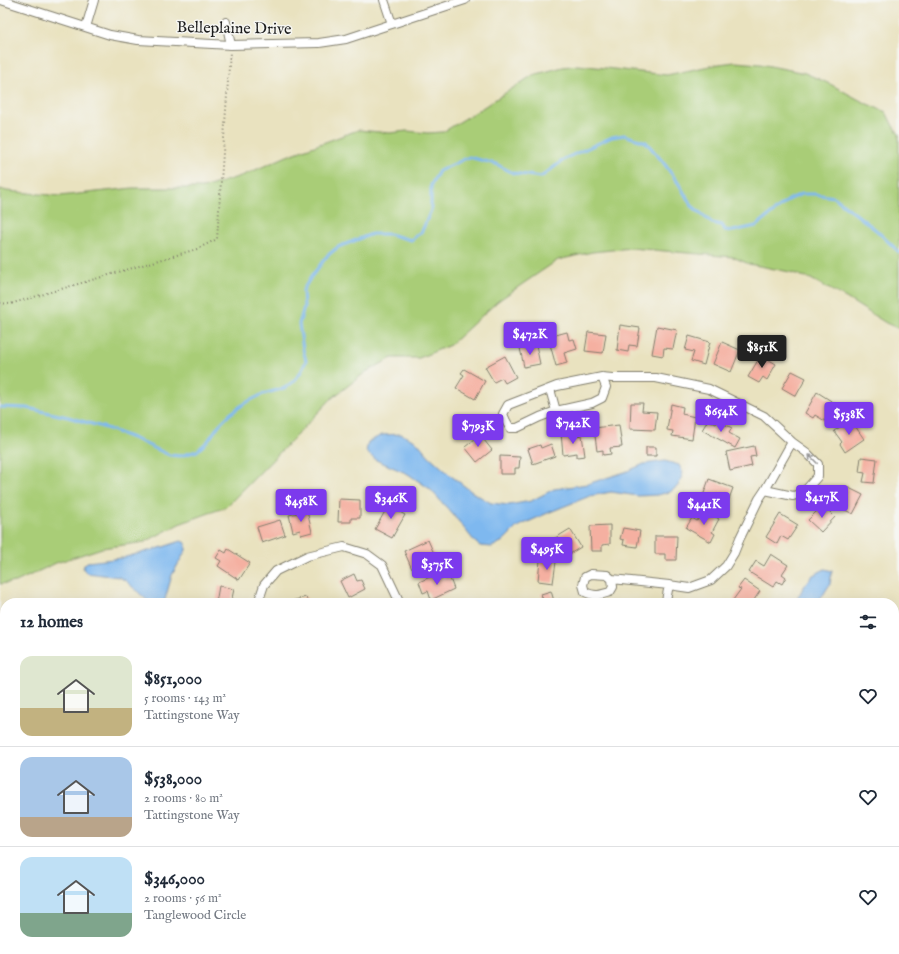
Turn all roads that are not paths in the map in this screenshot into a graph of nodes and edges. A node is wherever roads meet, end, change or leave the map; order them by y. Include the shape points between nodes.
1 (1, 0) edge
2 (94, 0) edge
3 (384, 0) edge
4 (465, 0) edge
5 (226, 22) dead end
6 (392, 24) junction
7 (86, 27) junction
8 (231, 44) junction
9 (602, 377) junction
10 (550, 389) junction
11 (556, 411) junction
12 (792, 442) junction
13 (765, 490) junction
14 (612, 579) dead end
15 (669, 585) junction
16 (260, 598) edge
17 (398, 598) edge
18 (666, 598) edge

1 - 7 street, Belleplaine Drive
2 - 7 street
3 - 6 street
4 - 6 street, Belleplaine Drive
5 - 8 street
6 - 8 street, Belleplaine Drive via 346,39 319,44
7 - 8 street, Belleplaine Drive via 138,40
9 - 10 street
9 - 11 street via 606,387 602,398 592,403
9 - 12 street via 656,378 709,389 764,416
10 - 11 street
10 - 11 street via 508,405 503,414 510,428 517,428
12 - 13 street
13 -> 12 street via 793,496 804,493 818,476 818,464
13 - 15 street via 758,498 726,566 711,580 689,588
14 - 15 street
15 - 18 street
16 - 17 street via 264,585 276,571 307,556 344,547 367,554 382,565

